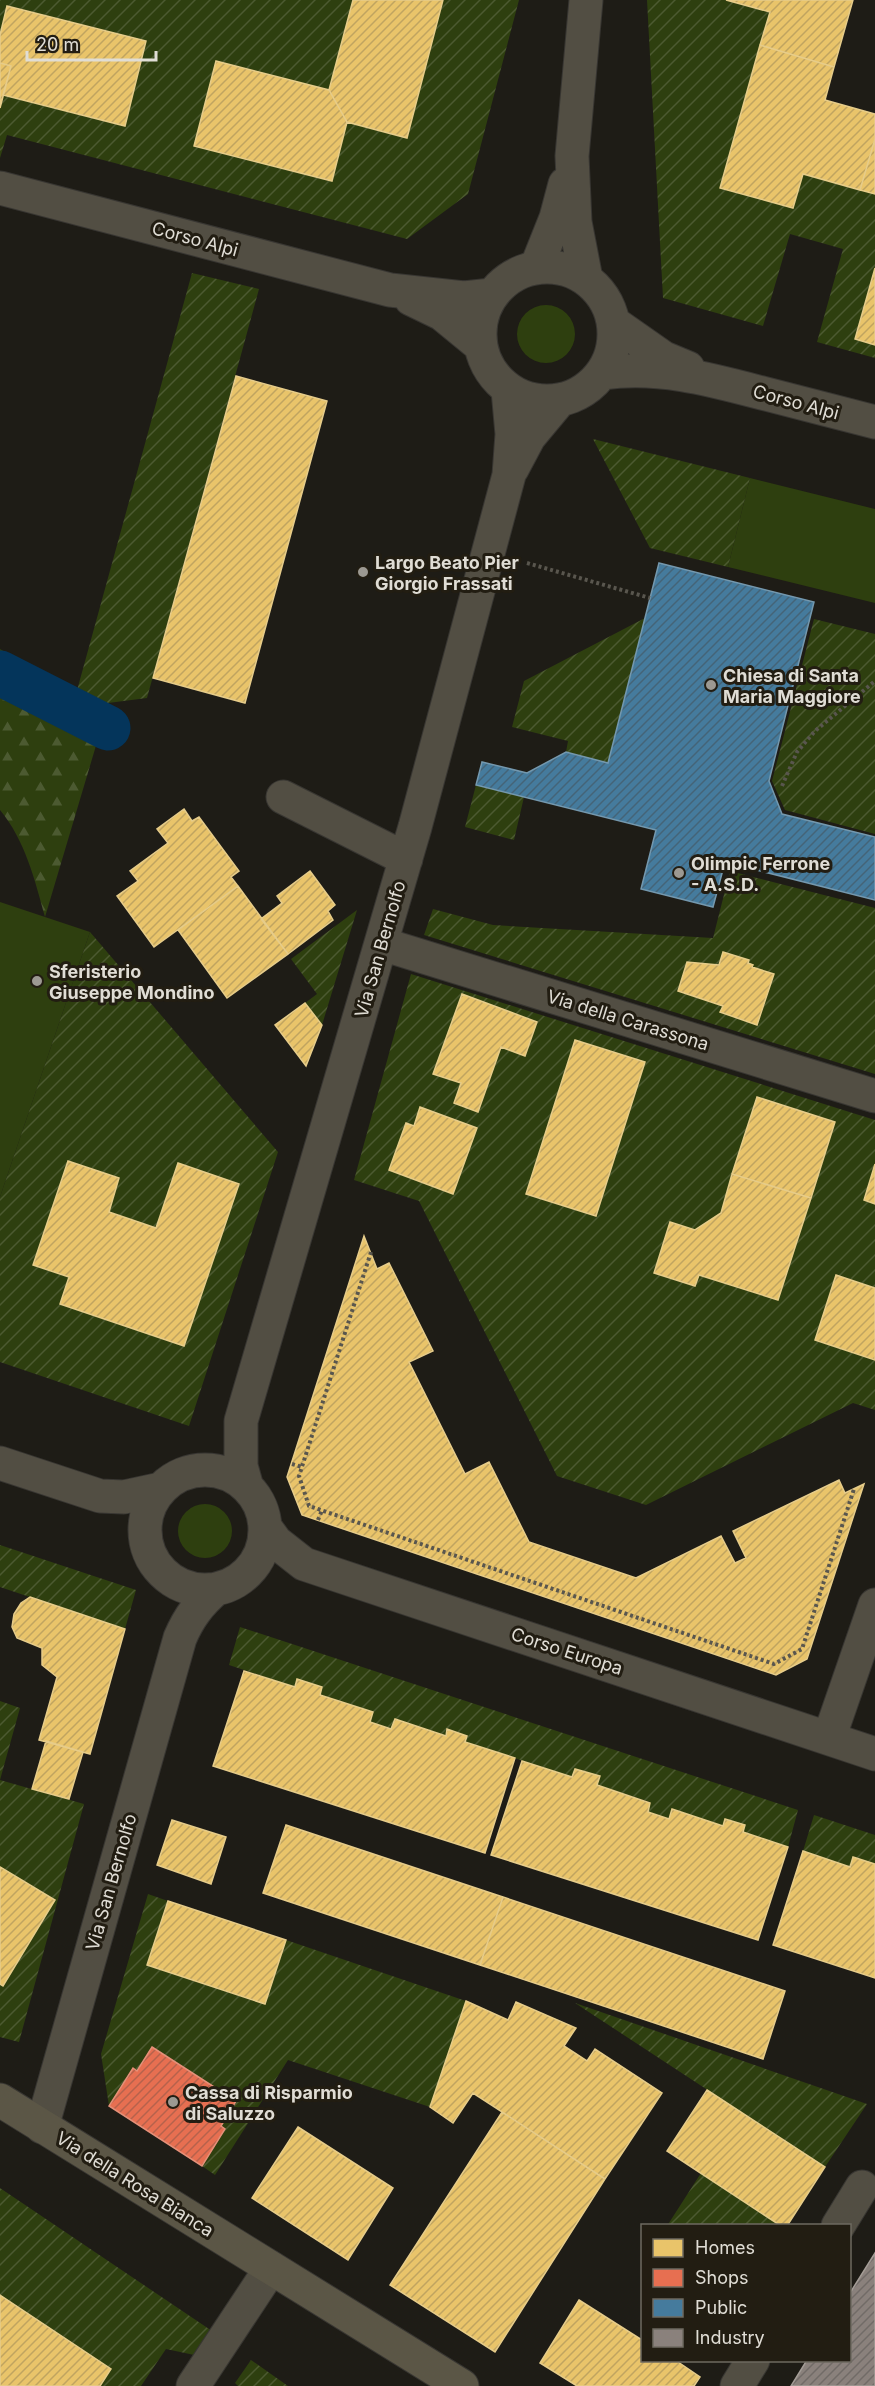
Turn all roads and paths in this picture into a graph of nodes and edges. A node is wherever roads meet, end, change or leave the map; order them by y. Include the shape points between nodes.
1 (586, 0) edge
2 (572, 156) junction
3 (0, 188) edge
4 (536, 268) junction
5 (586, 279) junction
6 (390, 290) junction
7 (492, 295) junction
8 (614, 323) junction
9 (481, 346) junction
10 (603, 374) junction
11 (717, 381) junction
12 (508, 390) junction
13 (559, 401) junction
14 (875, 422) edge
15 (509, 475) junction
16 (520, 561) dead end
17 (650, 598) dead end
18 (875, 681) edge
19 (782, 786) dead end
20 (284, 797) dead end
21 (406, 859) junction
22 (382, 944) junction
23 (875, 1096) edge
24 (371, 1252) dead end
25 (242, 1421) junction
26 (0, 1463) edge
27 (292, 1464) dead end
28 (302, 1467) junction
29 (199, 1470) junction
30 (246, 1484) junction
31 (161, 1489) junction
32 (854, 1489) dead end
33 (100, 1496) junction
34 (322, 1510) junction
35 (318, 1520) dead end
36 (265, 1527) junction
37 (145, 1538) junction
38 (304, 1564) junction
39 (248, 1572) junction
40 (168, 1577) junction
41 (216, 1589) junction
42 (875, 1605) edge
43 (180, 1638) junction
44 (802, 1649) junction
45 (809, 1651) dead end
46 (829, 1738) junction
47 (875, 1754) edge
48 (0, 2100) edge
49 (42, 2127) junction
50 (862, 2187) dead end
51 (839, 2224) edge
52 (271, 2268) junction
53 (752, 2362) edge
54 (193, 2386) edge
55 (462, 2386) edge
56 (736, 2386) edge

1 - 2 street, Via San Bernolfo
2 - 4 street, Via San Bernolfo via 556,218
2 - 5 street, Via San Bernolfo via 575,222
3 - 6 street, Corso Alpi
4 - 5 street, Via San Bernolfo via 562,268
4 - 7 street, Via San Bernolfo via 511,277
5 - 8 street, Via San Bernolfo via 604,298
6 - 7 street, Corso Alpi via 464,297
6 - 9 street, Corso Alpi via 442,314
7 - 9 street, Via San Bernolfo via 481,319
8 - 10 street, Via San Bernolfo via 613,349
8 - 11 street, Corso Alpi via 664,358
9 - 12 street, Via San Bernolfo via 490,371
10 - 11 street, Corso Alpi via 627,369 664,371
10 - 13 street, Via San Bernolfo via 583,392
11 - 14 street, Corso Alpi
12 - 13 street, Via San Bernolfo via 532,401
12 - 15 street, Via San Bernolfo via 512,435
13 - 15 street, Via San Bernolfo via 529,437
15 - 21 street, Via San Bernolfo
16 - 17 path
18 - 19 path via 797,752
20 - 21 street
21 - 22 street, Via San Bernolfo
22 - 23 street, Via della Carassona
22 - 25 street, Via San Bernolfo
24 - 28 path
25 - 29 street, Via San Bernolfo via 229,1443
25 - 30 street, Via San Bernolfo via 241,1466
26 - 33 street
27 - 28 path
28 - 34 path via 299,1476 309,1506
29 - 30 street via 228,1473
29 - 31 street via 187,1472
30 - 36 street, Corso Europa via 259,1501
31 - 33 street via 123,1497
31 - 37 street via 146,1516
32 - 44 path
33 - 37 street via 133,1521
34 - 35 path
34 - 44 path via 774,1664
36 - 38 street, Corso Europa via 276,1542
36 - 39 street, Corso Europa via 260,1556
37 - 40 street via 152,1558
38 - 39 street, Corso Europa via 267,1566
38 - 46 street, Corso Europa
39 - 41 street, Corso Europa via 234,1583
40 - 41 street via 196,1590
40 - 43 street, Via San Bernolfo via 181,1612
41 - 43 street, Via San Bernolfo via 188,1617
42 - 46 street
43 - 49 street, Via San Bernolfo
44 - 45 path
46 - 47 street, Corso Europa
48 - 49 main road, Via della Rosa Bianca
49 - 52 main road, Via della Rosa Bianca
50 - 51 street
52 - 54 street
52 - 55 main road, Via della Rosa Bianca
53 - 56 street

